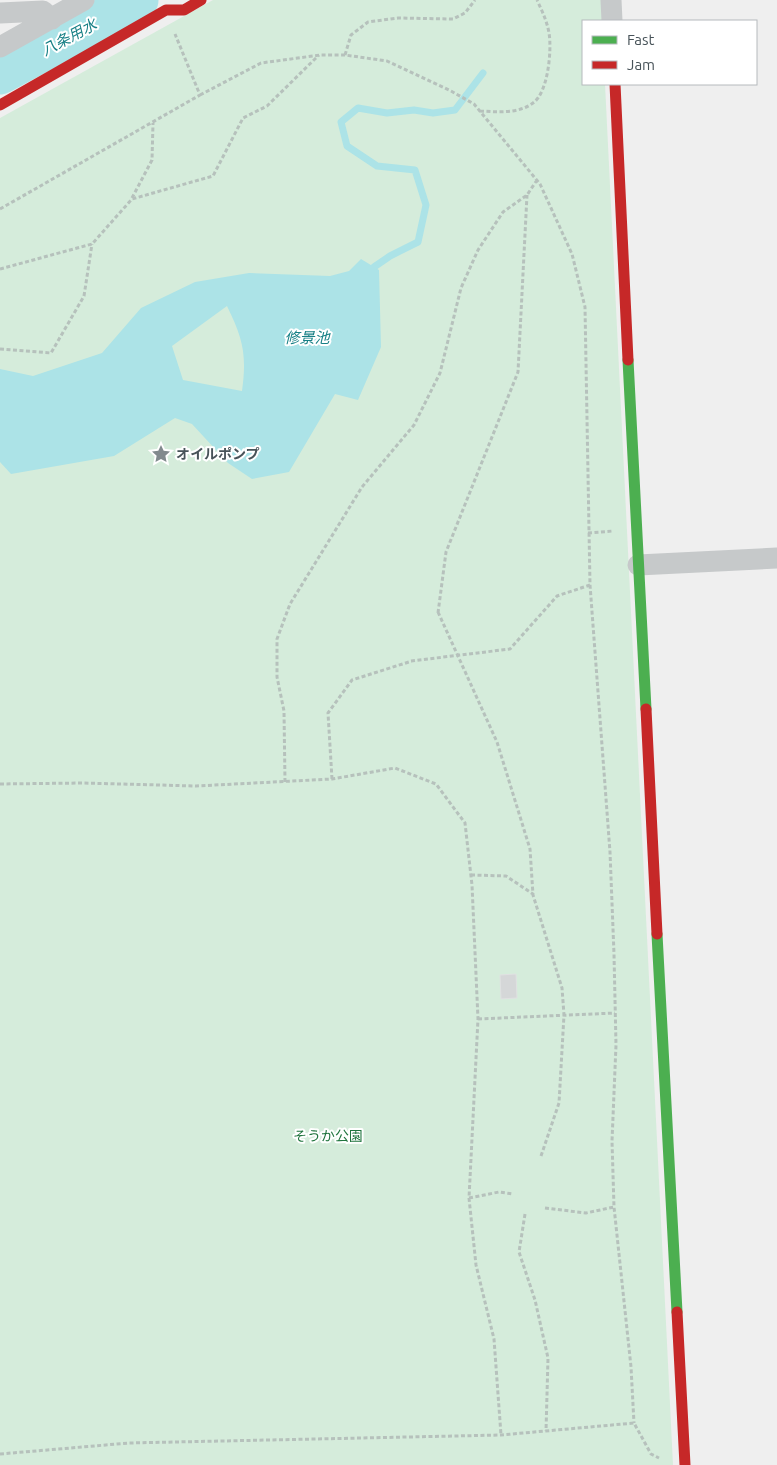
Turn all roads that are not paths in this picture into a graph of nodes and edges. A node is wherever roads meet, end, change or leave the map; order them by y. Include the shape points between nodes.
1 (84, 0) edge
2 (200, 0) edge
3 (611, 0) edge
4 (164, 4) edge
5 (0, 13) edge
6 (52, 19) junction
7 (612, 20) edge
8 (0, 47) edge
9 (615, 85) edge
10 (0, 105) edge
11 (777, 558) edge
12 (638, 565) junction
13 (685, 1465) edge

1 - 6 street
2 - 4 street via 184,10
3 - 7 street
4 - 10 street
5 - 6 street via 43,11
6 - 8 street
9 - 12 street
11 - 12 street
12 - 13 street

